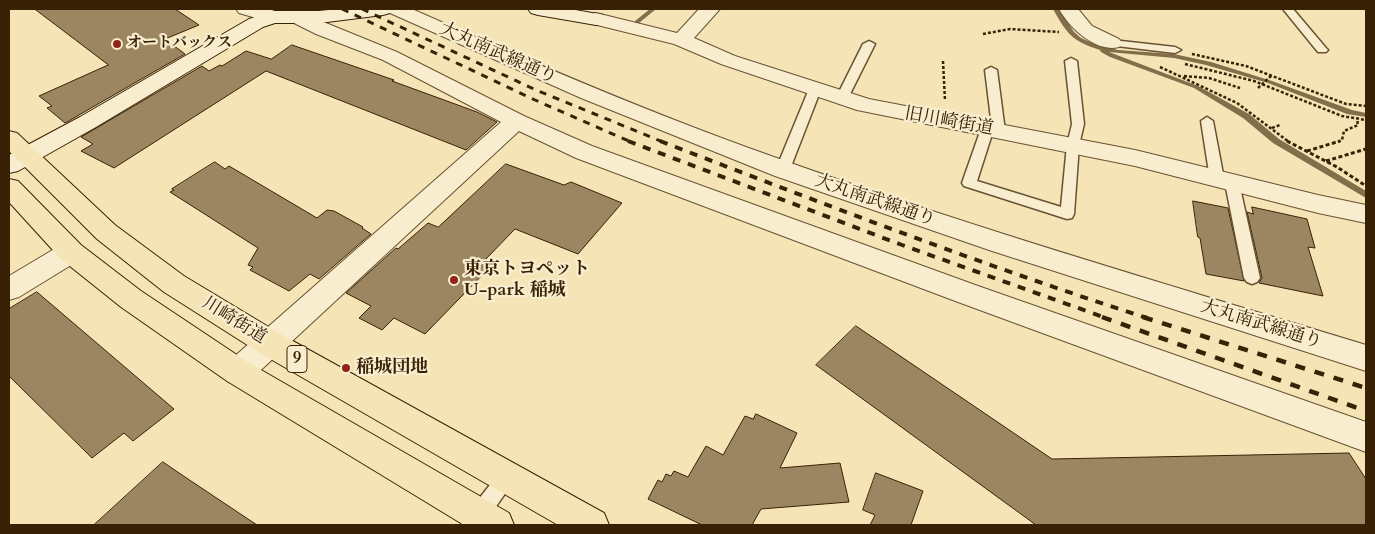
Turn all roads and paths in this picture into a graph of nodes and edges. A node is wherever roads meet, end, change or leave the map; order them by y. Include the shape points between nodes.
1 (246, 9) edge
2 (383, 9) edge
3 (397, 9) edge
4 (538, 9) edge
5 (710, 9) edge
6 (1068, 9) edge
7 (1288, 9) edge
8 (273, 17) junction
9 (299, 18) junction
10 (1057, 32) dead end
11 (983, 34) dead end
12 (681, 40) junction
13 (1112, 43) joint
14 (869, 44) dead end
15 (1137, 46) junction
16 (1175, 50) joint
17 (1322, 50) dead end
18 (943, 61) dead end
19 (1071, 61) dead end
20 (1147, 61) junction
21 (991, 70) dead end
22 (1272, 75) junction
23 (1181, 76) junction
24 (1262, 84) junction
25 (1240, 88) dead end
26 (1258, 88) dead end
27 (815, 89) junction
28 (842, 98) junction
29 (1366, 106) edge
30 (1357, 119) junction
31 (1366, 120) edge
32 (516, 121) junction
33 (946, 121) junction
34 (1207, 122) dead end
35 (1280, 125) dead end
36 (1272, 128) junction
37 (993, 130) junction
38 (1073, 145) junction
39 (1366, 149) edge
40 (1306, 152) junction
41 (15, 153) edge
42 (1326, 161) junction
43 (783, 170) junction
44 (1224, 181) junction
45 (1366, 186) edge
46 (9, 187) edge
47 (1366, 214) edge
48 (71, 252) junction
49 (1252, 278) dead end
50 (9, 289) edge
51 (272, 344) junction
52 (1366, 358) edge
53 (238, 372) junction
54 (1366, 437) edge
55 (507, 478) junction
56 (482, 522) edge
57 (591, 525) edge

1 - 8 street
2 - 9 street
3 - 43 street, 大丸南武線通り via 624,109
4 - 12 street, 旧川崎街道 via 596,19
5 - 12 street
6 - 13 street via 1085,30
7 - 17 lane
8 - 9 street
8 - 41 street via 256,23
9 - 32 street via 390,56
10 - 11 path via 1006,30
12 - 27 street, 旧川崎街道 via 728,60
13 - 15 lane
14 - 28 lane
15 - 16 lane
15 - 20 lane
16 - 22 path
18 - 33 path
19 - 38 lane via 1078,124
20 - 23 path
20 - 24 path via 1179,62
21 - 37 lane
22 - 24 path
22 - 29 path via 1346,104
23 - 25 path via 1209,78
23 - 36 path via 1237,103
24 - 26 path
24 - 30 path
27 - 28 street, 旧川崎街道
27 - 43 lane
28 - 33 street, 旧川崎街道
30 - 31 path
30 - 40 path via 1358,125 1344,131 1342,140 1335,145
32 - 51 street
32 - 54 street via 594,156
33 - 37 street, 旧川崎街道
34 - 44 lane
35 - 36 path
36 - 40 path
37 - 38 street, 旧川崎街道
37 - 38 lane via 969,183 1067,214
38 - 44 street, 旧川崎街道
39 - 42 path
40 - 42 path
41 - 51 main road, 川崎街道 / 9 via 106,232 166,278
42 - 45 path
43 - 52 street, 大丸南武線通り via 939,224
44 - 47 street, 旧川崎街道
44 - 49 lane
46 - 48 main road, 9
48 - 50 street
48 - 53 main road, 9 via 131,299
51 - 53 street
51 - 55 main road, 川崎街道 / 9
53 - 56 main road, 9
55 - 56 lane
55 - 57 main road, 川崎街道 / 9

